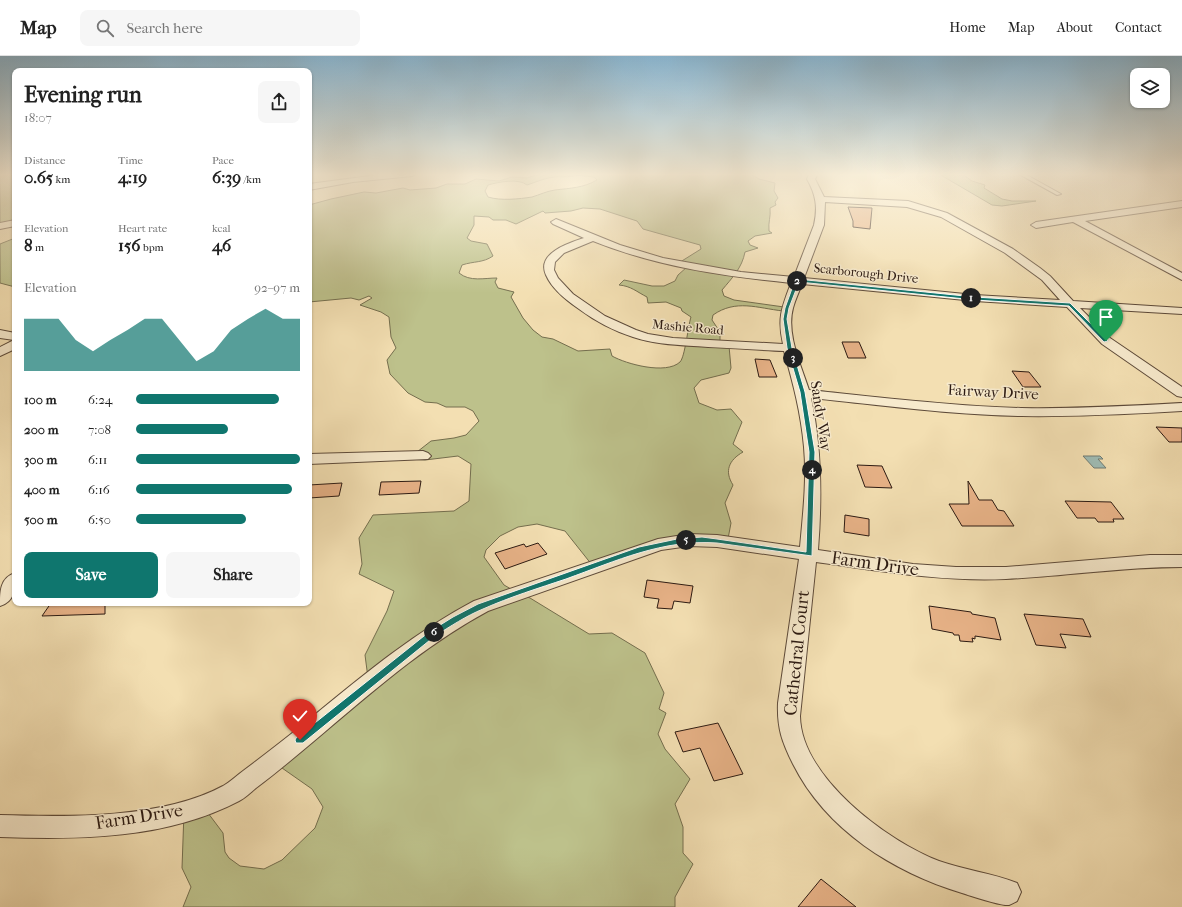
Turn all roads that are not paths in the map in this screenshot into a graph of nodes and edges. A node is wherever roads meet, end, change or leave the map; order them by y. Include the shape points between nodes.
1 (820, 214) edge
2 (940, 214) edge
3 (1118, 214) edge
4 (1076, 220) junction
5 (556, 222) dead end
6 (12, 224) edge
7 (1036, 225) dead end
8 (0, 226) edge
9 (594, 238) junction
10 (1156, 263) junction
11 (1182, 264) edge
12 (1182, 277) edge
13 (797, 280) junction
14 (1070, 304) junction
15 (1182, 311) edge
16 (0, 334) edge
17 (12, 336) edge
18 (12, 346) edge
19 (790, 348) junction
20 (0, 352) edge
21 (802, 392) junction
22 (1182, 393) edge
23 (1182, 407) edge
24 (423, 456) dead end
25 (312, 460) edge
26 (809, 555) junction
27 (1182, 561) edge
28 (12, 583) edge
29 (0, 599) edge
30 (0, 826) edge
31 (1008, 892) dead end

1 - 13 street, Sandy Way via 819,225
2 - 14 street via 1008,251 1036,270
3 - 4 street
4 - 7 street
4 - 10 street
5 - 9 street, Scarborough Drive
6 - 8 street
9 - 13 street, Scarborough Drive via 634,253 682,266
9 - 19 street, Mashie Road via 557,253 549,260 548,269 570,298 607,322 639,335 667,340
10 - 11 street
10 - 12 street
13 - 14 street, Scarborough Drive via 975,298
13 - 19 street, Sandy Way via 785,319
14 - 15 street, Scarborough Drive
14 - 22 street via 1106,341
16 - 17 street
18 - 20 street
19 - 21 street, Sandy Way
21 - 23 street, Fairway Drive via 1020,412 1086,412
21 - 26 street, Sandy Way via 812,452
24 - 25 street
26 - 27 street, Farm Drive via 913,570 956,573 1006,573 1150,561
26 - 30 street, Farm Drive via 702,540 677,541 642,549 481,606 456,619 406,654 232,793 196,808 128,822 73,826
26 - 31 street, Cathedral Court via 789,703 789,723 806,767 841,812 894,851 924,867 964,882
28 - 29 street

